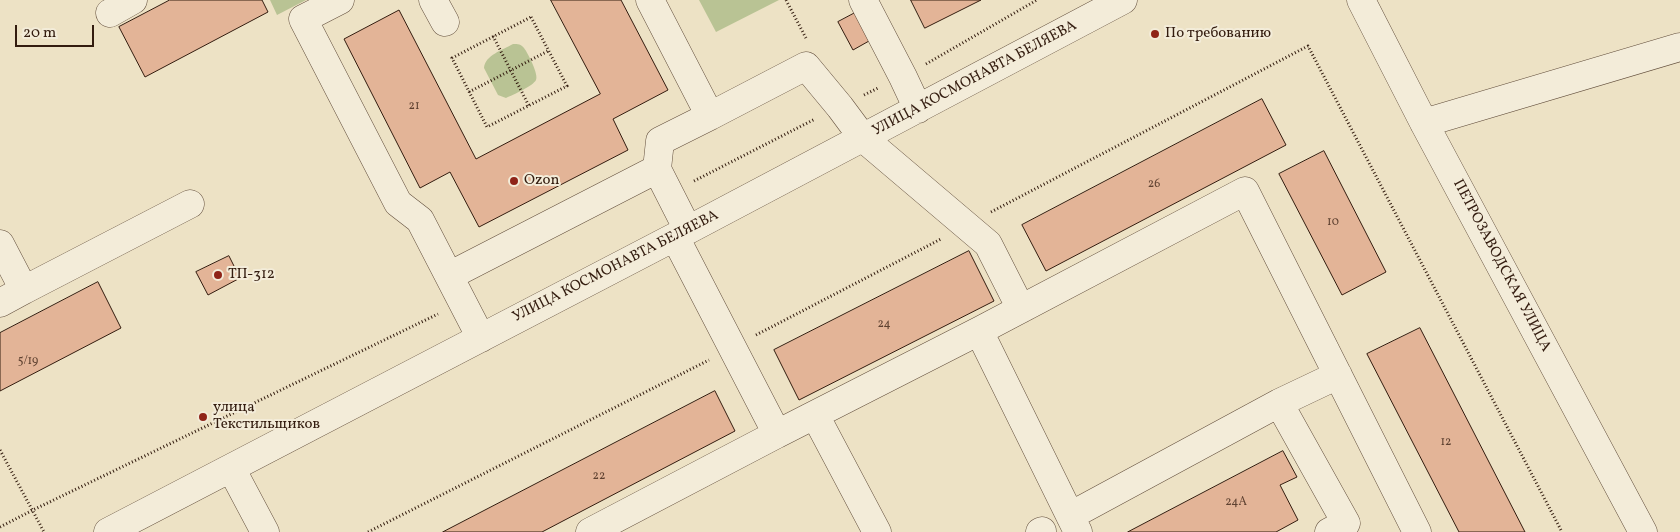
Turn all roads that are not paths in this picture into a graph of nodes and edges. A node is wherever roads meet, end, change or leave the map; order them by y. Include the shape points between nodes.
1 (340, 0) edge
2 (650, 0) edge
3 (863, 0) edge
4 (1123, 0) edge
5 (1361, 0) edge
6 (1680, 47) edge
7 (918, 109) junction
8 (710, 116) junction
9 (1424, 123) junction
10 (863, 138) junction
11 (656, 169) junction
12 (190, 204) dead end
13 (682, 234) junction
14 (0, 244) edge
15 (450, 276) junction
16 (24, 290) junction
17 (0, 303) edge
18 (1021, 309) junction
19 (979, 331) junction
20 (481, 338) junction
21 (1338, 376) junction
22 (1279, 403) junction
23 (815, 415) junction
24 (777, 434) junction
25 (231, 468) junction
26 (1074, 524) edge
27 (1634, 529) edge
28 (108, 532) edge
29 (265, 532) edge
30 (590, 532) edge
31 (877, 532) edge
32 (1329, 532) edge
33 (1417, 532) edge

1 - 15 street via 303,19 398,203 420,220
2 - 8 street
3 - 7 street
4 - 7 street, УЛИЦА КОСМОНАВТА БЕЛЯЕВА
5 - 9 street, ПЕТРОЗАВОДСКАЯ УЛИЦА
6 - 9 street
7 - 10 street, УЛИЦА КОСМОНАВТА БЕЛЯЕВА
8 - 10 street via 806,66
8 - 11 street via 660,141
9 - 27 street, ПЕТРОЗАВОДСКАЯ УЛИЦА
10 - 13 street, УЛИЦА КОСМОНАВТА БЕЛЯЕВА
10 - 18 street via 988,244
11 - 13 street
11 - 15 street
12 - 16 street
13 - 20 street, УЛИЦА КОСМОНАВТА БЕЛЯЕВА
13 - 24 street
14 - 16 street
15 - 20 street
16 - 17 street
18 - 19 street
18 - 21 street via 1245,191
19 - 23 street
19 - 26 street
20 - 25 street, УЛИЦА КОСМОНАВТА БЕЛЯЕВА
21 - 22 street
21 - 33 street
22 - 26 street
22 - 32 street via 1346,523
23 - 24 street
23 - 31 street
24 - 30 street
25 - 28 street, УЛИЦА КОСМОНАВТА БЕЛЯЕВА
25 - 29 street

